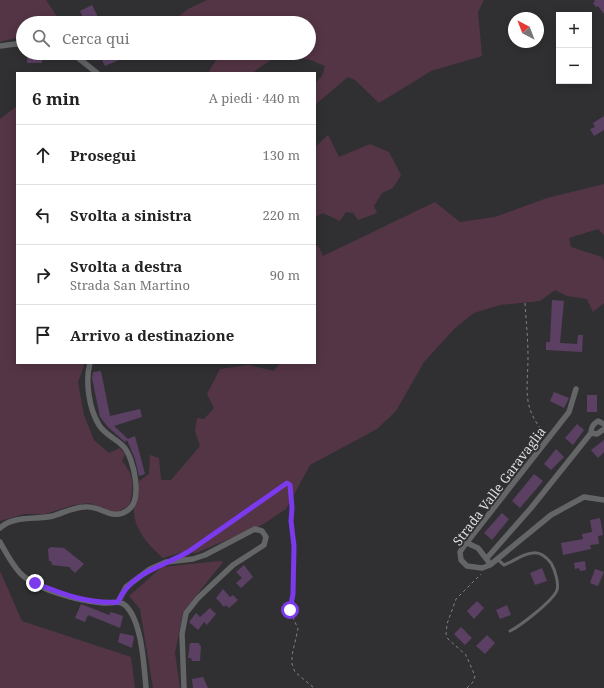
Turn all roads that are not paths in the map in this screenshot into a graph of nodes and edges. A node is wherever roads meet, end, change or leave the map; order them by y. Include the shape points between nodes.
1 (16, 44) edge
2 (0, 46) edge
3 (81, 60) edge
4 (96, 72) edge
5 (90, 364) edge
6 (576, 389) dead end
7 (604, 424) edge
8 (604, 429) edge
9 (591, 433) junction
10 (604, 500) edge
11 (0, 528) edge
12 (0, 542) edge
13 (467, 543) junction
14 (487, 558) junction
15 (497, 559) junction
16 (490, 565) junction
17 (118, 602) junction
18 (510, 630) dead end
19 (146, 688) edge
20 (184, 688) edge

1 - 2 street
3 - 4 street
5 - 11 street via 87,381 94,415 104,431 125,448 137,486 133,504 129,510 117,515 84,506 46,517 23,518
6 - 13 street, Strada Valle Garavaglia via 569,412
7 - 9 street via 598,421 593,424
8 - 9 street via 596,434
9 - 14 street via 532,508
10 - 15 street via 584,497 551,515
12 - 17 street via 12,563 35,583 82,600
13 - 14 street via 478,548
13 - 16 street, Strada Valle Garavaglia via 460,552 467,566 482,568
14 - 16 street
15 - 16 street
15 - 18 lane via 504,565 530,553 536,553 550,562 557,580 557,590 551,598 524,622
17 - 19 street via 127,606 136,623
17 - 20 street via 126,587 150,569 166,562 193,559 255,529 262,531 266,537 264,545 232,565 186,613 182,634

